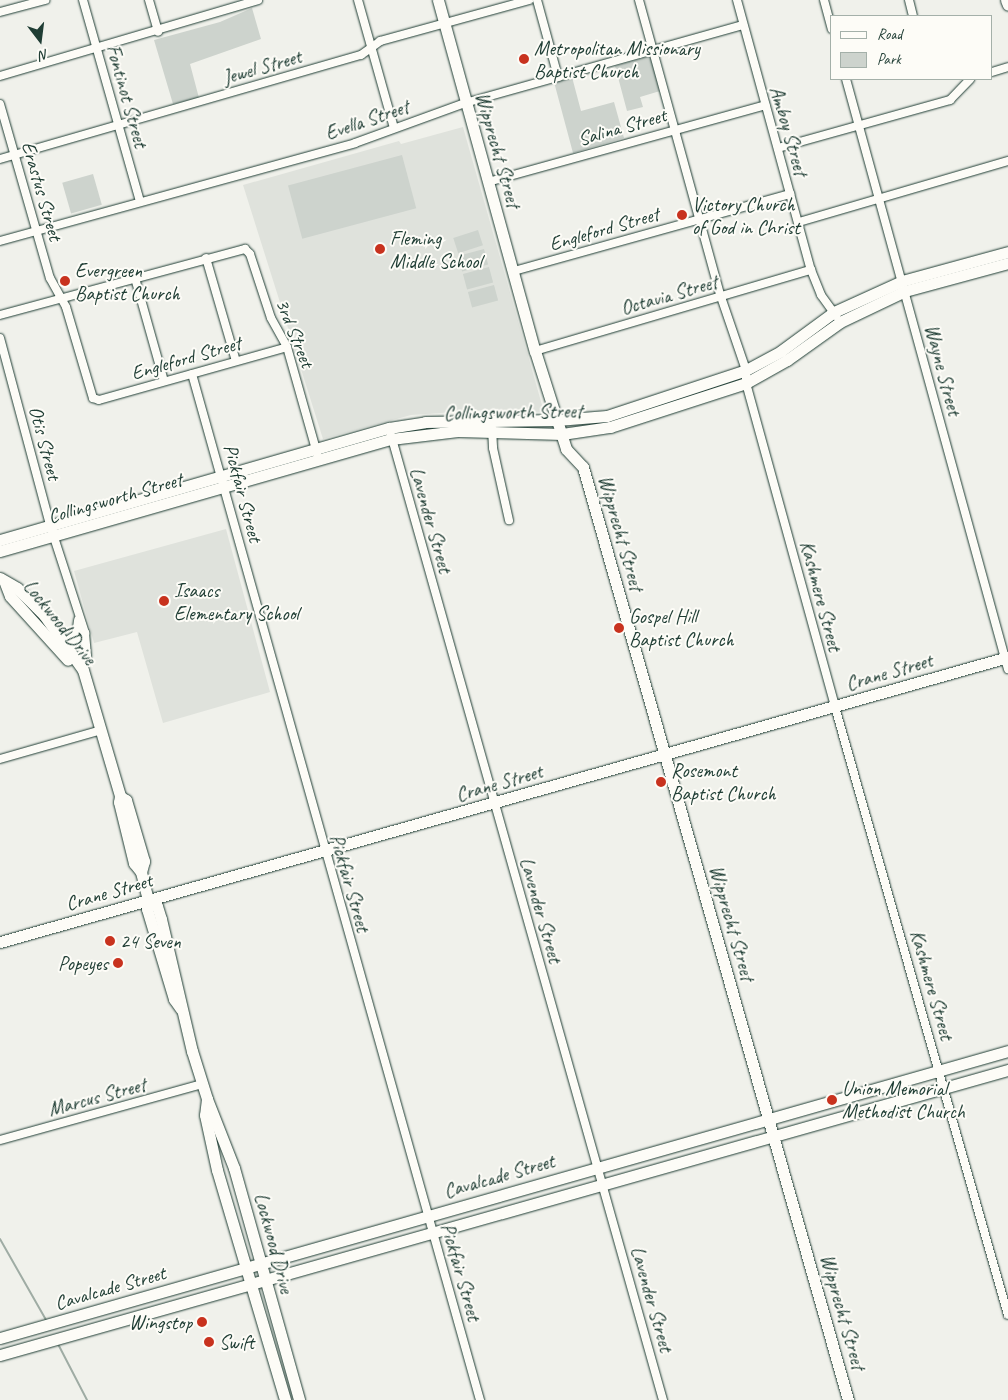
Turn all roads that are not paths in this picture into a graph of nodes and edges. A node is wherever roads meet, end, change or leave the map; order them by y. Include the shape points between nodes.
1 (45, 0) edge
2 (83, 0) edge
3 (149, 0) edge
4 (258, 0) edge
5 (358, 0) edge
6 (438, 0) edge
7 (529, 0) edge
8 (536, 0) edge
9 (639, 0) edge
10 (737, 0) edge
11 (824, 0) edge
12 (909, 0) edge
13 (1006, 0) edge
14 (1008, 6) edge
15 (0, 12) edge
16 (913, 15) edge
17 (830, 22) edge
18 (444, 24) junction
19 (743, 25) junction
20 (158, 32) junction
21 (371, 46) junction
22 (97, 49) junction
23 (653, 50) junction
24 (1008, 68) edge
25 (993, 72) edge
26 (0, 76) edge
27 (558, 77) junction
28 (846, 80) edge
29 (969, 80) edge
30 (465, 103) junction
31 (0, 104) edge
32 (765, 105) junction
33 (119, 126) junction
34 (859, 126) junction
35 (394, 128) junction
36 (675, 129) junction
37 (778, 148) junction
38 (14, 155) junction
39 (0, 159) edge
40 (1008, 161) edge
41 (488, 182) junction
42 (790, 194) junction
43 (879, 200) junction
44 (140, 202) junction
45 (700, 219) junction
46 (799, 222) junction
47 (36, 231) junction
48 (0, 241) edge
49 (206, 258) junction
50 (1007, 261) edge
51 (811, 270) junction
52 (514, 271) junction
53 (135, 278) junction
54 (903, 286) junction
55 (721, 297) junction
56 (61, 299) junction
57 (834, 312) junction
58 (0, 315) edge
59 (840, 322) junction
60 (0, 338) edge
61 (287, 347) junction
62 (535, 351) junction
63 (236, 361) junction
64 (746, 370) junction
65 (192, 374) junction
66 (164, 381) junction
67 (746, 383) junction
68 (93, 398) joint
69 (557, 420) junction
70 (492, 426) junction
71 (390, 433) junction
72 (562, 434) junction
73 (317, 455) junction
74 (223, 482) junction
75 (509, 520) dead end
76 (52, 530) junction
77 (0, 540) edge
78 (0, 551) edge
79 (3, 580) edge
80 (77, 613) junction
81 (85, 633) junction
82 (64, 647) junction
83 (1007, 662) edge
84 (83, 670) junction
85 (86, 685) junction
86 (835, 707) junction
87 (102, 730) junction
88 (664, 755) junction
89 (0, 759) edge
90 (494, 804) junction
91 (324, 851) junction
92 (148, 901) junction
93 (0, 942) edge
94 (1008, 1051) edge
95 (940, 1070) junction
96 (1008, 1070) edge
97 (202, 1084) junction
98 (945, 1089) junction
99 (855, 1094) junction
100 (207, 1099) junction
101 (860, 1112) junction
102 (770, 1119) junction
103 (775, 1136) junction
104 (0, 1140) edge
105 (685, 1143) junction
106 (689, 1160) junction
107 (599, 1167) junction
108 (234, 1168) junction
109 (217, 1170) junction
110 (603, 1183) junction
111 (514, 1192) junction
112 (518, 1207) junction
113 (428, 1215) junction
114 (433, 1231) junction
115 (261, 1264) junction
116 (245, 1269) junction
117 (265, 1280) junction
118 (249, 1285) junction
119 (120, 1304) junction
120 (1008, 1315) edge
121 (124, 1320) junction
122 (0, 1338) edge
123 (1, 1352) edge
124 (295, 1386) junction
125 (283, 1395) edge
126 (299, 1400) edge
127 (480, 1400) edge
128 (663, 1400) edge
129 (848, 1400) edge

1 - 15 street
2 - 22 street, Fontinot Street
3 - 20 street
4 - 20 street
5 - 21 street
6 - 18 main road, Wipprecht Street
7 - 18 street, Jewel Street
8 - 27 street
9 - 23 street, Kashmere Street
10 - 19 street, Amboy Street
11 - 17 street
12 - 16 street
13 - 14 main road
18 - 21 street, Jewel Street
18 - 30 main road, Wipprecht Street
19 - 23 street, Evella Street
19 - 32 street, Amboy Street
20 - 22 street
21 - 33 street, Jewel Street via 362,55
21 - 35 street
22 - 26 street
22 - 33 street, Fontinot Street
23 - 27 street, Evella Street
23 - 36 street, Kashmere Street
24 - 25 street
27 - 30 street, Evella Street
28 - 34 street, Wayne Street
29 - 34 street via 950,100
30 - 35 street, Evella Street
30 - 41 main road, Wipprecht Street
31 - 38 street, Erastus Street
32 - 36 street, Salina Street
32 - 37 street, Amboy Street
33 - 38 street, Jewel Street
33 - 44 street, Fontinot Street
34 - 37 street
34 - 43 street, Wayne Street
35 - 44 street, Evella Street via 336,148
36 - 41 street, Salina Street
36 - 45 street, Kashmere Street
37 - 42 street, Amboy Street
38 - 39 street, Jewel Street
38 - 47 street, Erastus Street
40 - 43 street
41 - 52 main road, Wipprecht Street
42 - 45 street, Engleford Street
42 - 46 street, Amboy Street
43 - 46 street
43 - 54 street, Wayne Street
44 - 47 street, Evella Street
45 - 52 street, Engleford Street
45 - 55 street, Kashmere Street
46 - 51 street, Amboy Street
47 - 48 street, Evella Street
47 - 56 street, Erastus Street
49 - 53 street
49 - 61 street, 3rd Street via 245,249 250,254 271,318
49 - 63 street
50 - 54 main road, Collingsworth Street
51 - 55 street, Octavia Street
51 - 57 street, Amboy Street via 821,294
52 - 62 main road, Wipprecht Street
53 - 56 street
53 - 66 street
54 - 57 main road, Collingsworth Street
54 - 59 main road, Collingsworth Street
54 - 83 street, Wayne Street
55 - 62 street, Octavia Street
55 - 64 street, Kashmere Street
56 - 58 street
56 - 68 street, Erastus Street
57 - 59 street, Amboy Street
57 - 64 main road, Collingsworth Street via 781,351
59 - 67 main road, Collingsworth Street via 787,360
60 - 76 street, Otis Street
61 - 63 street, Engleford Street
61 - 73 street, 3rd Street
62 - 69 main road, Wipprecht Street
63 - 65 street, Engleford Street
64 - 67 street, Kashmere Street
64 - 69 main road, Collingsworth Street via 607,416
65 - 66 street, Engleford Street
65 - 74 street, Pickfair Street
66 - 68 street, Engleford Street via 98,400
67 - 72 main road, Collingsworth Street via 610,427
67 - 86 street, Kashmere Street
69 - 70 main road, Collingsworth Street
69 - 72 main road, Wipprecht Street
70 - 71 main road, Collingsworth Street via 427,433
70 - 72 main road, Collingsworth Street
70 - 75 street
71 - 73 main road, Collingsworth Street
71 - 90 street, Lavender Street
72 - 88 main road, Wipprecht Street via 566,449 583,467
73 - 74 main road, Collingsworth Street
74 - 76 main road, Collingsworth Street
74 - 91 street, Pickfair Street
76 - 77 main road, Collingsworth Street
76 - 78 main road, Collingsworth Street
76 - 80 street, Otis Street
79 - 82 main road, Lockwood Drive via 10,596
80 - 81 street, Otis Street
80 - 82 street, Otis Street via 76,635
81 - 82 street
81 - 84 street, Otis Street via 87,656
82 - 84 main road, Lockwood Drive
82 - 85 main road, Lockwood Drive
83 - 86 main road, Crane Street
84 - 85 main road, Lockwood Drive
85 - 87 main road, Lockwood Drive
86 - 88 main road, Crane Street
86 - 95 street, Kashmere Street
87 - 89 street
87 - 92 main road, Lockwood Drive via 120,796 126,800 144,861 141,872
88 - 90 main road, Crane Street
88 - 102 main road, Wipprecht Street
90 - 91 main road, Crane Street
90 - 107 street, Lavender Street
91 - 92 main road, Crane Street
91 - 113 street, Pickfair Street
92 - 93 main road, Crane Street
92 - 97 main road, Lockwood Drive via 147,909
94 - 95 main road, Cavalcade Street
95 - 98 street, Kashmere Street
95 - 99 main road, Cavalcade Street
96 - 98 main road, Cavalcade Street
97 - 100 main road, Lockwood Drive
97 - 104 street, Marcus Street
98 - 101 main road, Cavalcade Street
98 - 120 street, Kashmere Street
99 - 101 main road
99 - 102 main road, Cavalcade Street
100 - 108 main road, Lockwood Drive
100 - 109 main road, Lockwood Drive via 205,1115
101 - 103 main road, Cavalcade Street
102 - 103 main road, Wipprecht Street
102 - 105 main road, Cavalcade Street
103 - 106 main road, Cavalcade Street
103 - 129 main road, Wipprecht Street
105 - 106 main road
105 - 107 main road, Cavalcade Street
106 - 110 main road, Cavalcade Street
107 - 110 street, Lavender Street
107 - 111 main road, Cavalcade Street
108 - 109 main road
108 - 115 main road, Lockwood Drive
109 - 116 main road, Lockwood Drive
110 - 112 main road, Cavalcade Street
110 - 128 street, Lavender Street
111 - 112 main road
111 - 113 main road, Cavalcade Street
112 - 114 main road, Cavalcade Street
113 - 114 street, Pickfair Street
113 - 115 main road, Cavalcade Street
114 - 117 main road, Cavalcade Street
114 - 127 street, Pickfair Street
115 - 116 main road, Cavalcade Street
115 - 117 main road, Lockwood Drive
116 - 118 main road, Lockwood Drive
116 - 119 main road, Cavalcade Street
117 - 118 main road, Cavalcade Street
117 - 124 main road, Lockwood Drive
118 - 121 main road, Cavalcade Street
118 - 125 main road, Lockwood Drive
119 - 121 main road
119 - 122 main road, Cavalcade Street
121 - 123 main road, Cavalcade Street
124 - 125 main road
124 - 126 main road, Lockwood Drive

